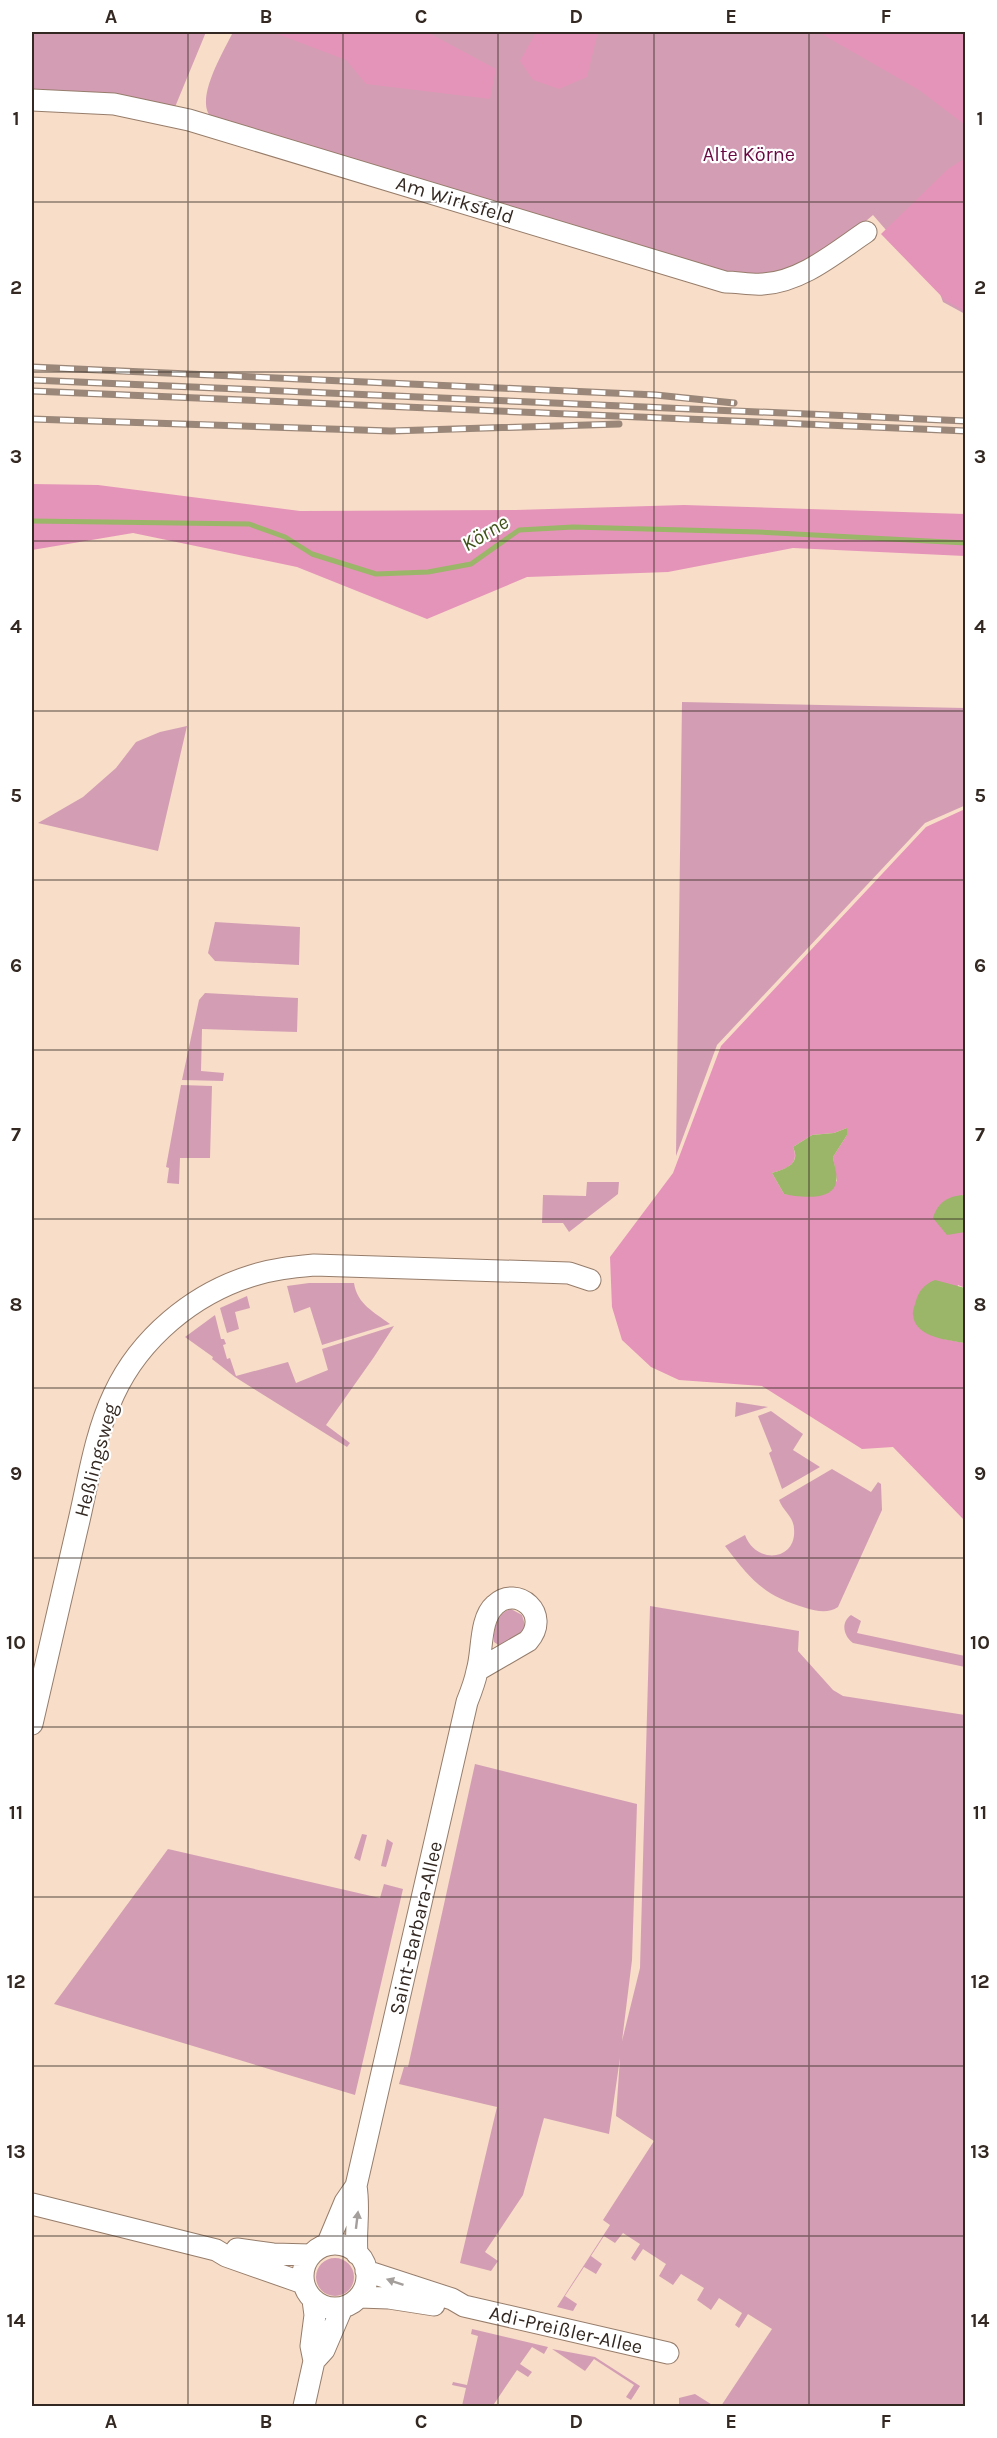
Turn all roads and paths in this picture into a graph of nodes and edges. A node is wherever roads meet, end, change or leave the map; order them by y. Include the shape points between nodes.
1 (32, 100) edge
2 (866, 232) dead end
3 (590, 1280) dead end
4 (478, 1670) dead end
5 (32, 1724) edge
6 (356, 2186) junction
7 (32, 2204) edge
8 (216, 2250) junction
9 (319, 2250) junction
10 (362, 2262) junction
11 (308, 2291) junction
12 (351, 2302) junction
13 (464, 2306) junction
14 (668, 2354) dead end
15 (314, 2361) junction
16 (304, 2406) edge

1 - 2 street, Am Wirksfeld via 114,104 189,120 725,282 764,284 793,278
3 - 5 street, Heßlingsweg via 569,1273 314,1264 251,1276 224,1286 169,1321 139,1353 114,1392 106,1413
4 - 6 street, Saint-Barbara-Allee via 467,1702
6 - 9 street, Saint-Barbara-Allee
10 -> 6 street, Saint-Barbara-Allee via 356,2234
7 - 8 street, Adi-Preißler-Allee
8 - 9 street, Adi-Preißler-Allee via 230,2247 273,2254
8 - 11 street, Adi-Preißler-Allee via 276,2272
9 - 10 street, Adi-Preißler-Allee via 343,2246
9 - 11 street via 306,2263
10 - 12 street via 366,2285
13 -> 10 street, Adi-Preißler-Allee
11 - 12 street, Adi-Preißler-Allee via 332,2308
11 - 15 street via 315,2315 311,2346
12 - 13 street, Adi-Preißler-Allee via 399,2299 451,2309
12 - 15 street
13 - 14 street, Adi-Preißler-Allee
15 - 16 street

